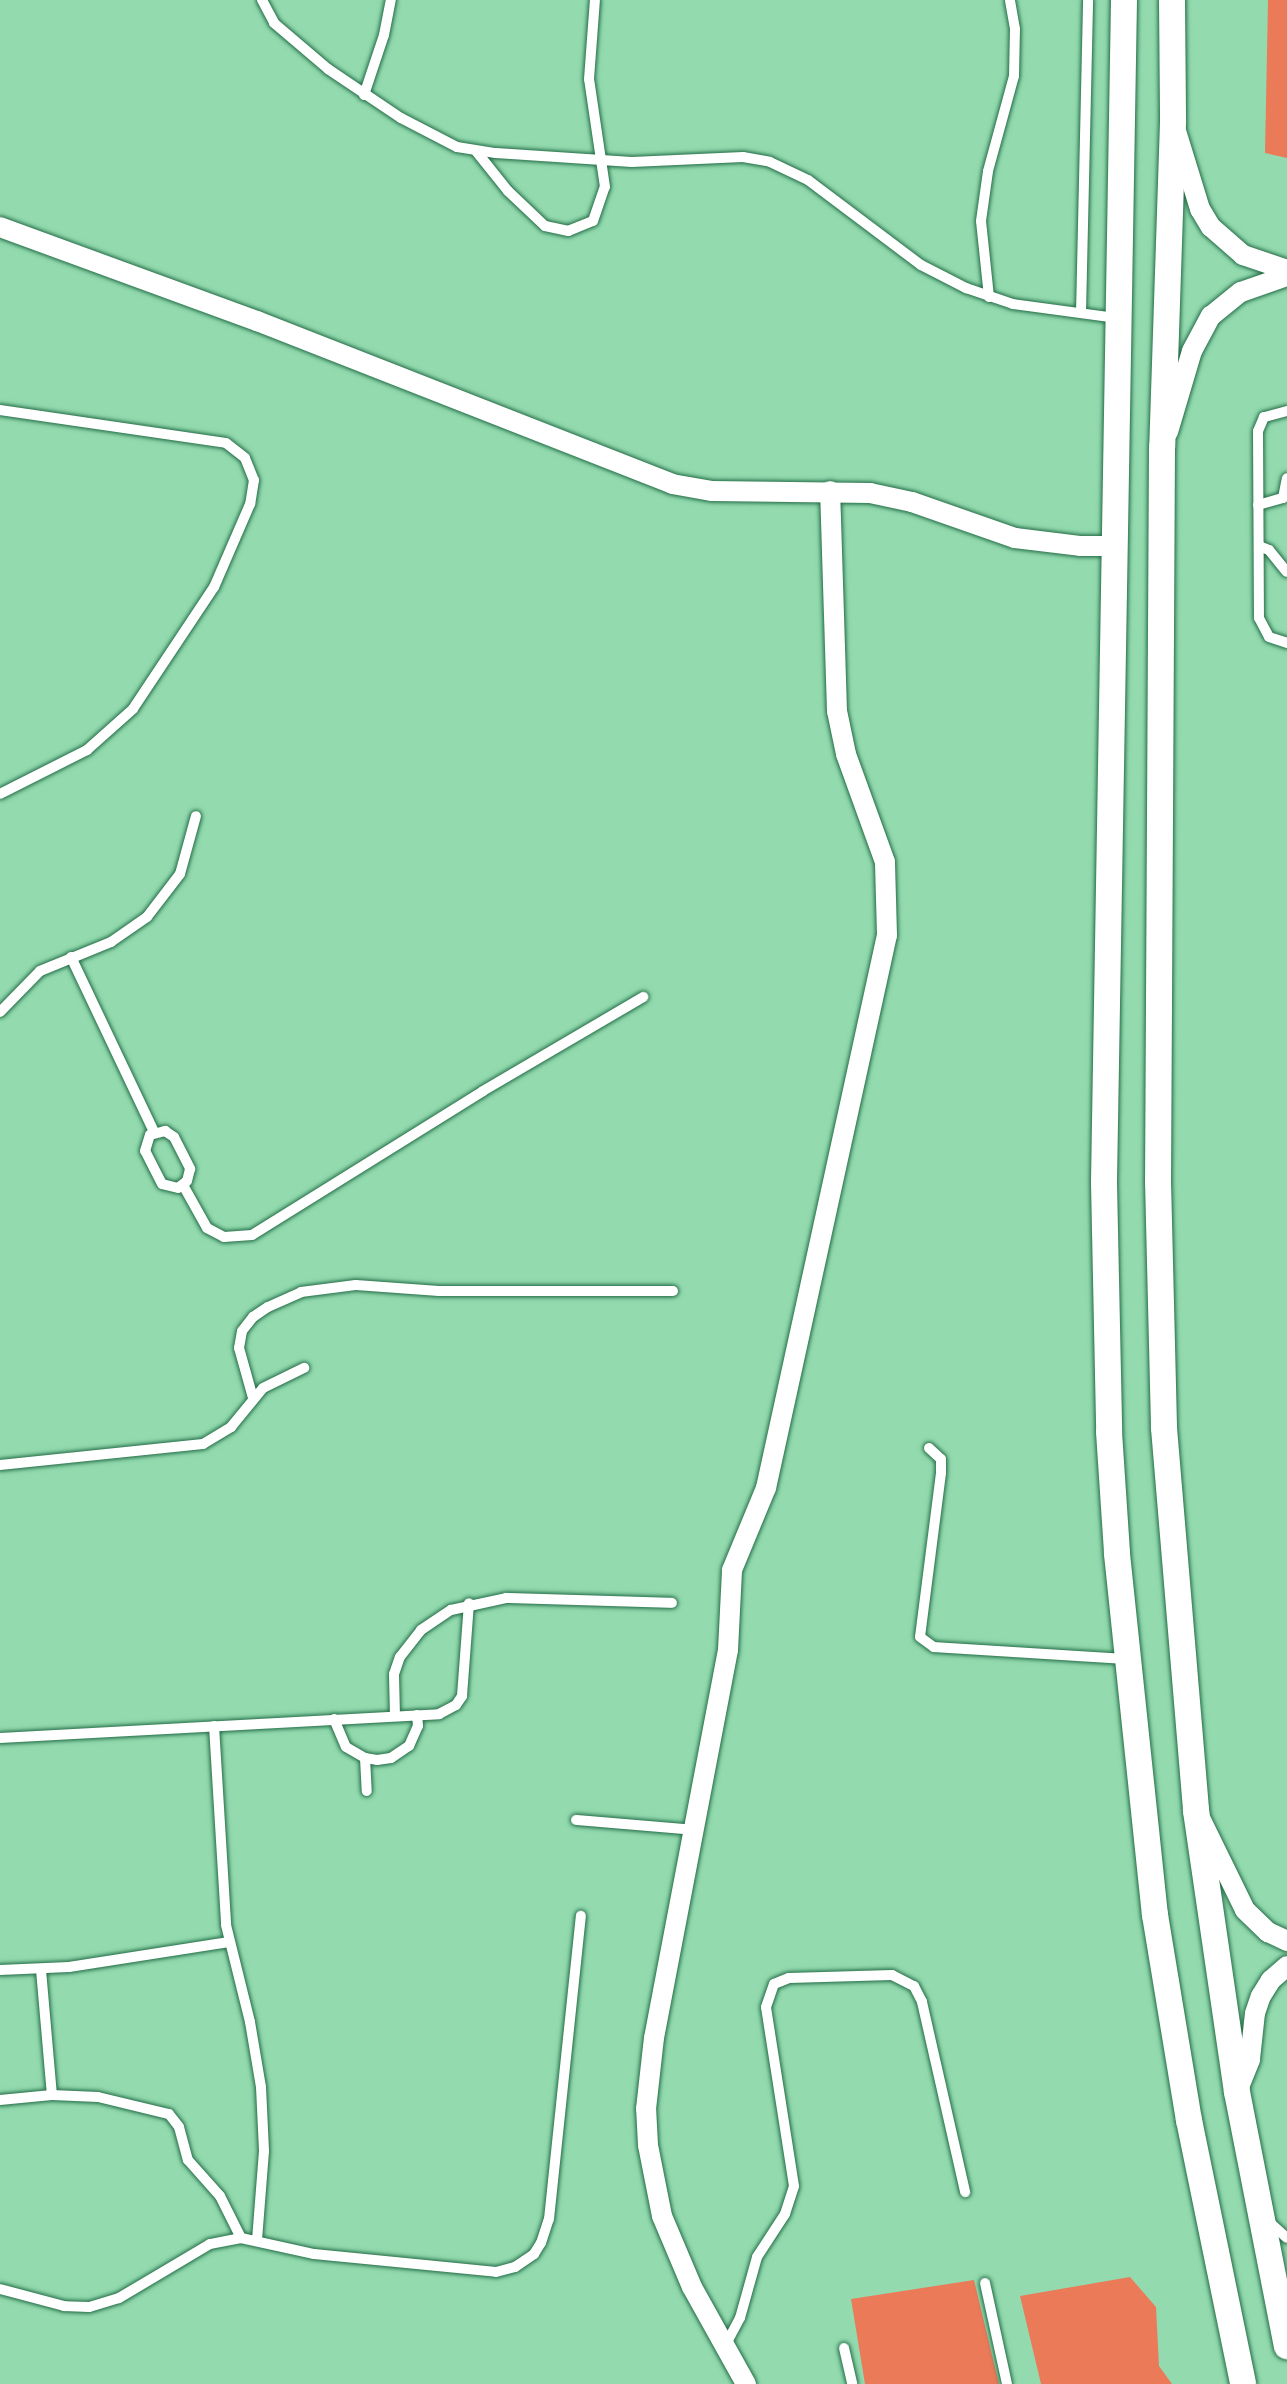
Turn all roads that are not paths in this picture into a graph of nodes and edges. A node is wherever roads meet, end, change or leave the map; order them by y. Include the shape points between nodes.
1 (262, 0) edge
2 (391, 0) edge
3 (595, 0) edge
4 (1010, 0) edge
5 (1088, 0) edge
6 (1124, 0) edge
7 (1172, 0) edge
8 (364, 95) junction
9 (1173, 122) junction
10 (476, 151) junction
11 (602, 160) junction
12 (0, 227) edge
13 (1287, 270) edge
14 (1287, 276) edge
15 (989, 297) junction
16 (1081, 313) junction
17 (1116, 318) junction
18 (0, 410) edge
19 (1287, 411) edge
20 (1162, 447) junction
21 (1287, 478) edge
22 (1287, 486) edge
23 (830, 491) junction
24 (1258, 505) junction
25 (1113, 546) junction
26 (1259, 546) junction
27 (1287, 572) edge
28 (1287, 643) edge
29 (0, 794) edge
30 (196, 816) dead end
31 (71, 957) junction
32 (643, 997) dead end
33 (0, 1012) edge
34 (154, 1132) junction
35 (183, 1185) junction
36 (673, 1291) dead end
37 (304, 1368) dead end
38 (253, 1398) junction
39 (929, 1448) dead end
40 (0, 1465) edge
41 (469, 1603) junction
42 (672, 1603) dead end
43 (1127, 1660) junction
44 (417, 1715) junction
45 (395, 1716) junction
46 (334, 1719) junction
47 (214, 1726) junction
48 (0, 1738) edge
49 (365, 1758) junction
50 (367, 1791) dead end
51 (1196, 1811) junction
52 (576, 1820) dead end
53 (694, 1830) junction
54 (581, 1916) dead end
55 (1287, 1941) edge
56 (229, 1942) junction
57 (1287, 1966) edge
58 (0, 1970) edge
59 (41, 1970) junction
60 (1237, 2092) junction
61 (52, 2095) junction
62 (0, 2100) edge
63 (965, 2192) dead end
64 (1260, 2215) junction
65 (241, 2238) junction
66 (1287, 2238) edge
67 (257, 2240) junction
68 (985, 2283) dead end
69 (0, 2289) edge
70 (725, 2346) junction
71 (1287, 2346) edge
72 (844, 2348) dead end
73 (746, 2384) edge
74 (852, 2384) edge
75 (1007, 2384) edge
76 (1243, 2384) edge

1 - 8 lane via 274,23
2 - 8 lane
3 - 11 lane via 589,79
4 - 15 lane via 1014,76 988,171 981,221
5 - 16 lane
6 - 17 street
7 - 9 street
8 - 10 lane via 439,140
9 - 13 street via 1200,209 1211,227 1243,255
9 - 20 street
10 - 11 lane
10 - 11 lane via 526,209 560,231 593,221 605,187
11 - 15 lane via 743,157 783,166 921,265
12 - 23 street via 257,321 672,484 712,491
14 - 20 street via 1241,292 1211,316 1192,351
15 - 16 lane
16 - 17 lane
17 - 25 street
18 - 29 lane via 226,443 245,458 254,480 250,504 214,587 133,709 87,750
19 - 24 lane via 1264,417 1258,426
20 - 51 street via 1160,1332 1172,1548
21 - 22 lane
22 - 24 lane via 1280,500
23 - 25 street via 912,502 1015,538
23 - 53 street via 837,711 846,754 885,862 887,935 766,1488 732,1570 728,1650
24 - 26 lane
25 - 43 street via 1104,1266 1109,1432
26 - 27 lane
26 - 28 lane via 1261,626 1269,637
30 - 31 lane via 180,874 159,904 121,936
31 - 33 lane via 26,981
31 - 34 lane
32 - 35 lane via 252,1235 224,1237 207,1228
34 - 35 lane via 174,1137 190,1169
34 - 35 lane via 145,1151 158,1180 167,1187
36 - 38 lane via 439,1291 356,1285 301,1292 268,1307 242,1331 239,1348
37 - 38 lane
38 - 40 lane via 231,1427 203,1444
39 - 43 lane via 941,1459 941,1473 920,1637 934,1647
41 - 42 lane via 506,1598
41 - 44 lane via 462,1696 448,1711
41 - 45 lane via 435,1619 409,1642 394,1674
43 - 76 street via 1171,2017
44 - 45 lane
44 - 49 lane via 415,1737 401,1753
45 - 46 lane
46 - 47 lane
46 - 49 lane via 346,1747
47 - 48 lane
47 - 56 lane
49 - 50 lane
51 - 55 street via 1245,1910 1268,1932
51 - 60 street
52 - 53 lane
53 - 70 street via 648,2073 648,2145 671,2239
54 - 67 lane via 549,2219 534,2254 496,2272 314,2254
56 - 59 lane
56 - 67 lane via 261,2087 264,2151
57 - 60 street via 1261,1996 1250,2059
58 - 59 lane
59 - 61 lane
60 - 64 street
61 - 62 lane
61 - 65 lane via 114,2100 169,2114 179,2127 188,2160 220,2196
63 - 70 lane via 914,1986 892,1975 781,1980 769,1991 766,2007 794,2186 785,2214 757,2257 740,2318
64 - 66 lane
64 - 71 street
65 - 67 lane
65 - 69 lane via 210,2244 105,2303 64,2306
68 - 75 lane
70 - 73 street
72 - 74 lane

